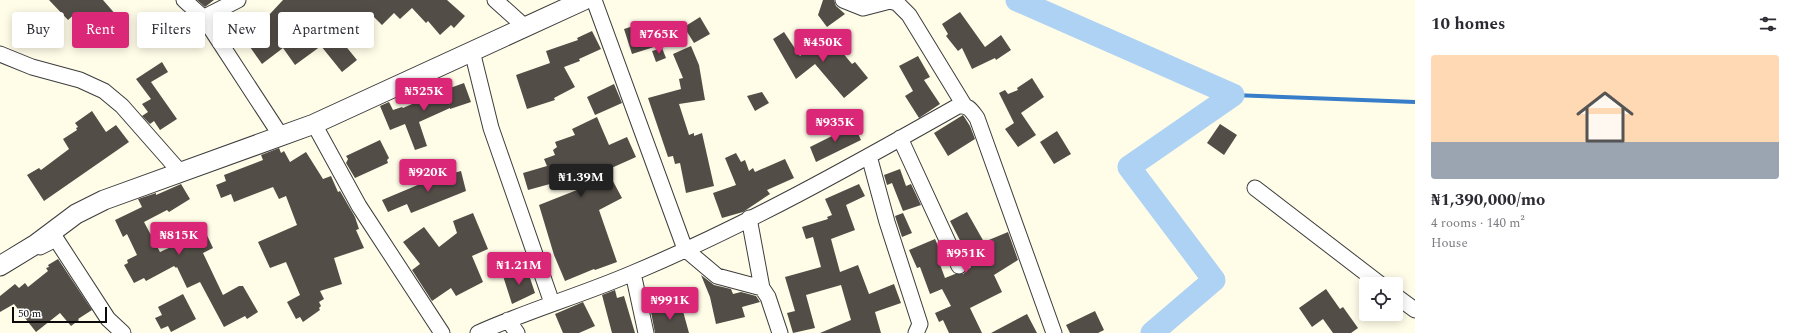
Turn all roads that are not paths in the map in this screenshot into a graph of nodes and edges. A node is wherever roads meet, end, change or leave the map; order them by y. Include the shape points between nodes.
1 (184, 0) edge
2 (238, 0) edge
3 (495, 0) edge
4 (584, 0) edge
5 (594, 0) edge
6 (843, 0) edge
7 (197, 12) edge
8 (205, 17) edge
9 (205, 20) edge
10 (524, 26) junction
11 (472, 50) junction
12 (0, 54) edge
13 (964, 105) junction
14 (314, 124) junction
15 (281, 136) junction
16 (900, 138) junction
17 (868, 156) junction
18 (181, 173) junction
19 (1256, 188) dead end
20 (749, 218) junction
21 (685, 249) junction
22 (0, 265) edge
23 (959, 266) dead end
24 (633, 273) junction
25 (1371, 277) edge
26 (762, 288) junction
27 (1403, 301) edge
28 (552, 303) junction
29 (1415, 310) edge
30 (508, 320) junction
31 (123, 333) edge
32 (442, 333) edge
33 (478, 333) edge
34 (517, 333) edge
35 (646, 333) edge
36 (780, 333) edge
37 (916, 333) edge
38 (1054, 333) edge

1 - 7 street
2 - 8 street
3 - 10 street
4 - 10 street
5 - 21 street
6 - 13 street via 863,8 882,2 897,3 910,15
9 - 15 street
10 - 11 street
11 - 14 street
11 - 28 street via 491,128
12 - 18 street via 32,67 80,80 104,91 122,106
13 - 16 street
13 - 38 street via 970,108 977,118
14 - 15 street
14 - 32 street via 359,206
15 - 18 street
16 - 17 street
16 - 23 street
17 - 20 street
17 - 37 street via 920,324
18 - 22 street via 104,200 76,214 36,244
19 - 25 street
20 - 21 street
20 - 26 street
21 - 24 street
21 - 26 street via 717,276
22 - 31 street via 56,239 108,319
24 - 28 street
24 - 35 street
26 - 36 street via 768,297
27 - 29 street
28 - 30 street
30 - 33 street
30 - 34 street

